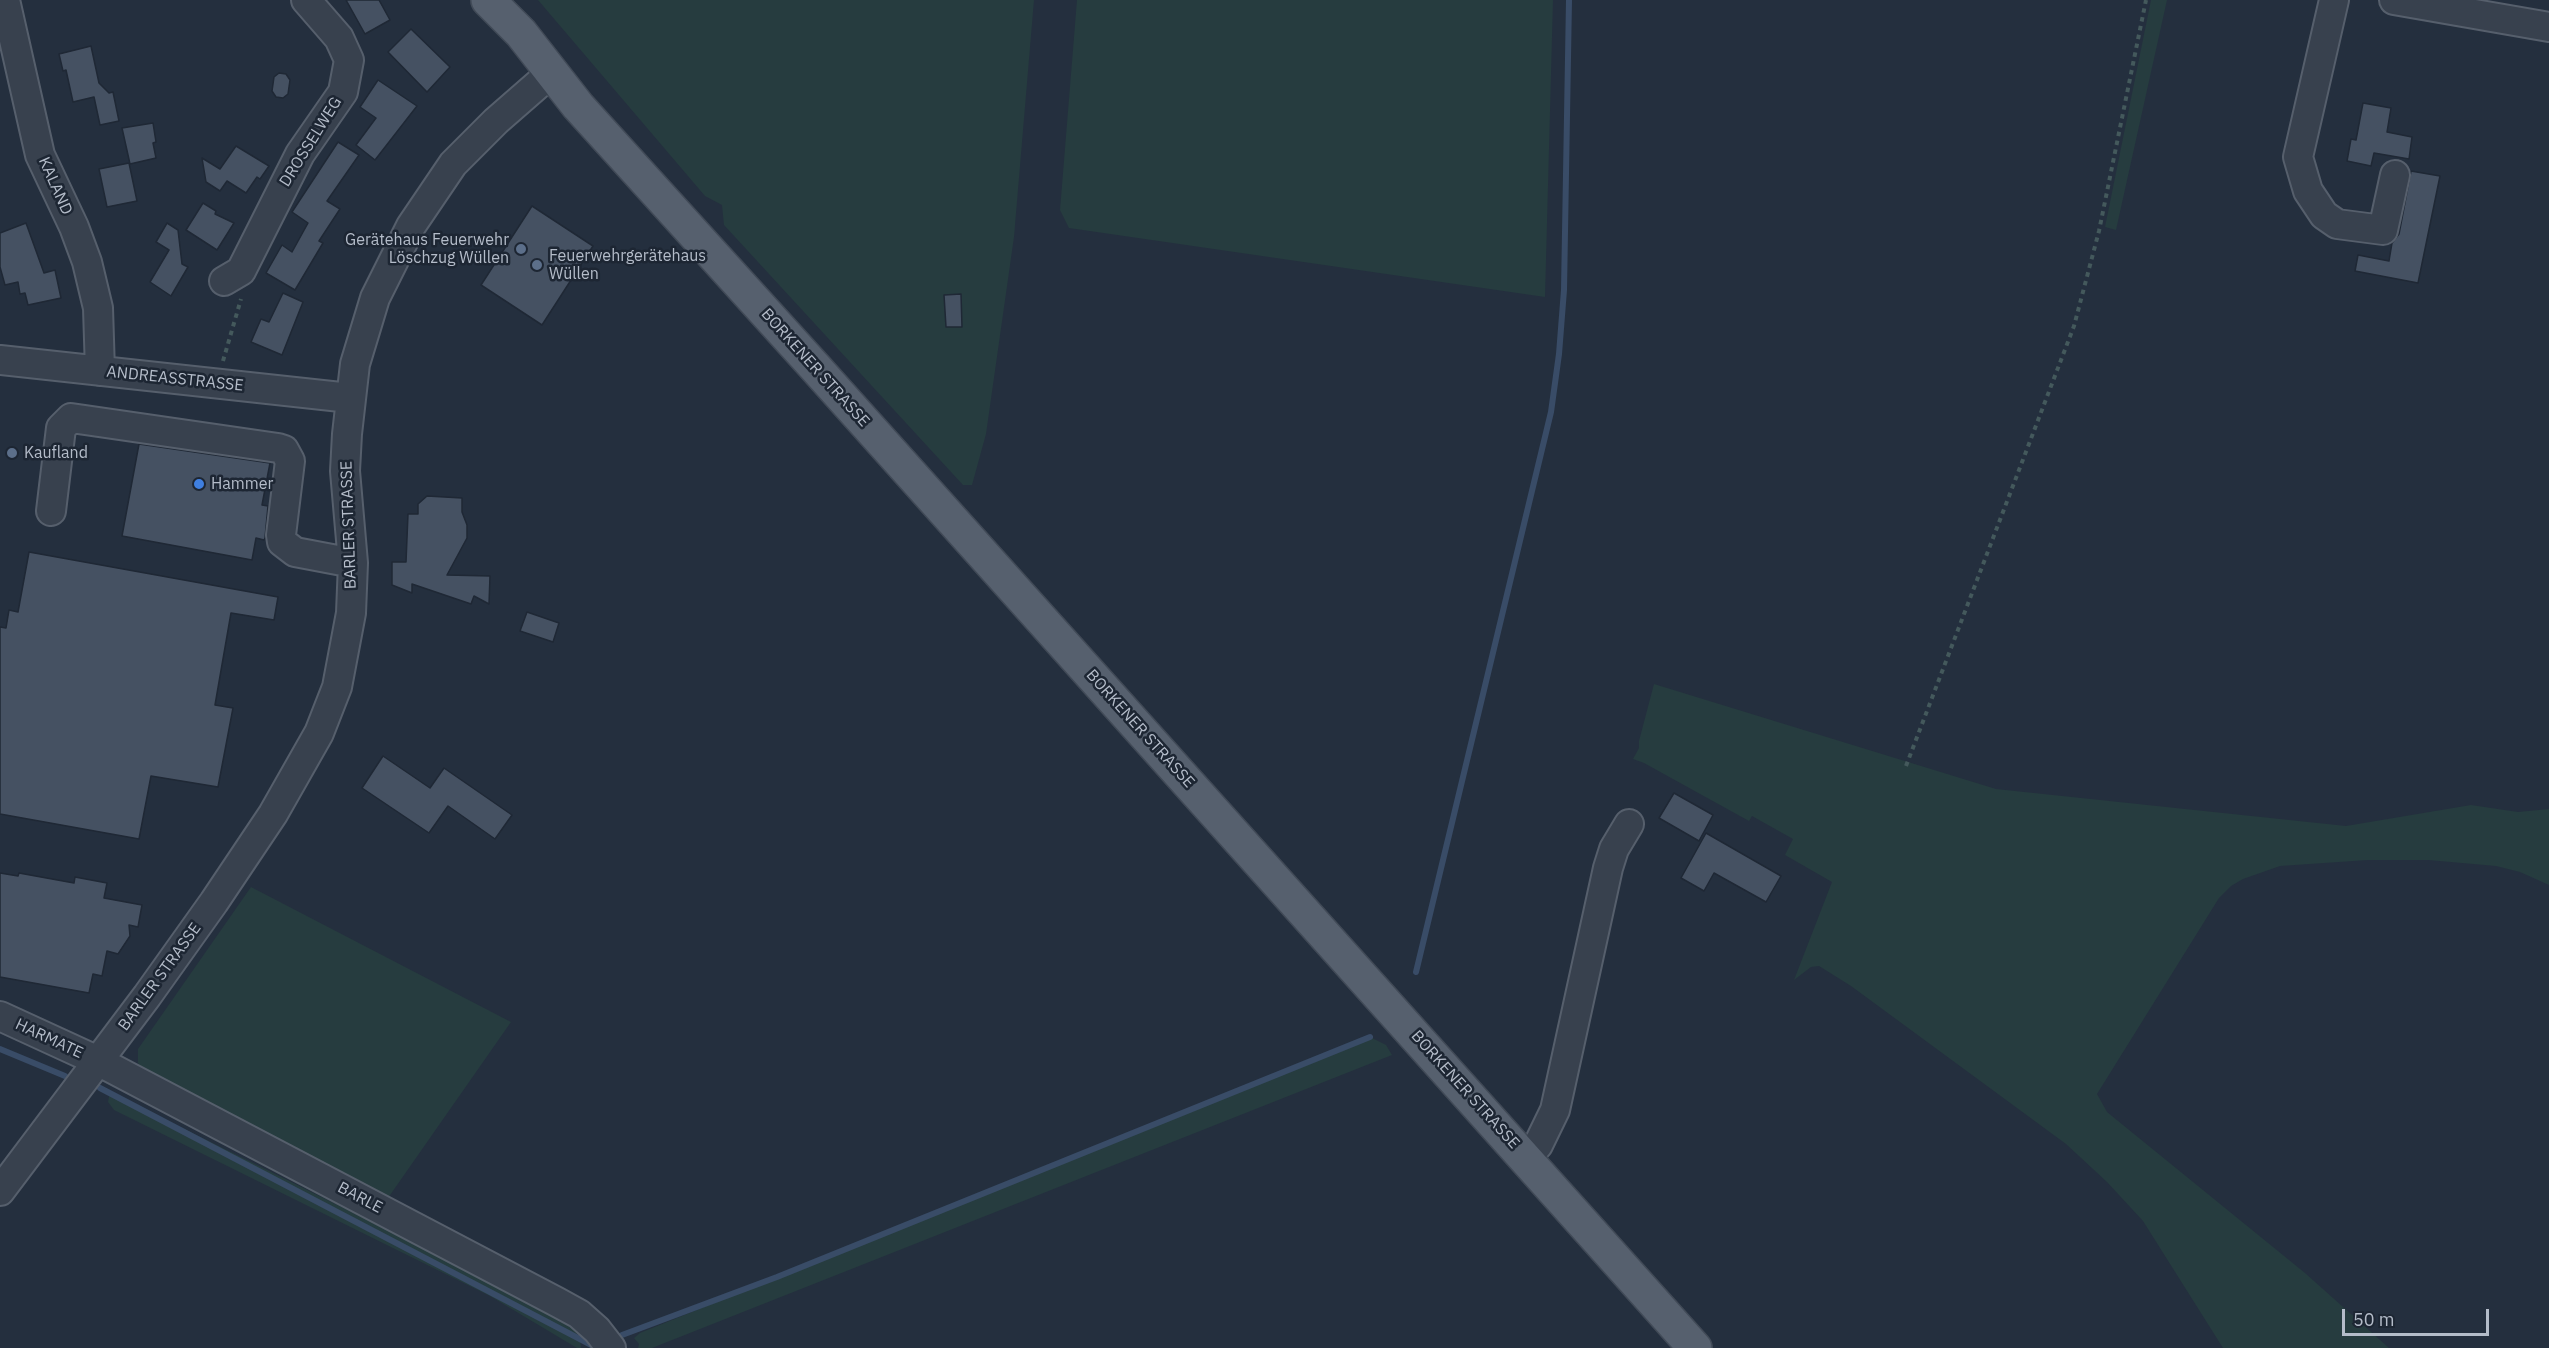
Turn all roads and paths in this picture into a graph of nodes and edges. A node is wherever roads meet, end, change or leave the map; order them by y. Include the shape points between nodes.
1 (5, 0) edge
2 (306, 0) edge
3 (488, 0) edge
4 (2146, 0) edge
5 (2334, 0) edge
6 (2394, 0) edge
7 (2488, 8) edge
8 (2549, 27) edge
9 (551, 73) junction
10 (2395, 175) dead end
11 (232, 276) joint
12 (0, 360) edge
13 (100, 371) junction
14 (216, 382) junction
15 (350, 398) junction
16 (51, 511) dead end
17 (353, 563) junction
18 (1906, 766) dead end
19 (1629, 824) dead end
20 (0, 1016) edge
21 (98, 1061) junction
22 (1526, 1158) junction
23 (0, 1191) edge
24 (611, 1348) edge
25 (1695, 1348) edge

1 - 13 street, KALAND via 40,155 87,262 98,308
2 - 11 street, DROSSELWEG via 346,52 349,60 343,92 300,154
3 - 9 main road, BORKENER STRASSE via 521,33
4 - 18 path via 2099,231 2074,326
5 - 10 street via 2298,157 2308,191 2324,215 2337,224 2383,230
6 - 7 street
7 - 8 street
9 - 15 street, BARLER STRASSE via 453,164 411,226 375,298 355,364
9 - 22 main road, BORKENER STRASSE
11 - 14 path via 241,298
12 - 13 street, ANDREASSTRASSE
13 - 14 street, ANDREASSTRASSE
14 - 15 street, ANDREASSTRASSE
15 - 17 street, BARLER STRASSE via 345,471
16 - 17 street via 61,428 70,418 278,448 284,450 290,461 282,542 295,552
17 - 21 street, BARLER STRASSE via 346,647 337,687 319,732 263,831
19 - 22 street via 1608,868 1555,1110 1538,1145
20 - 21 street, HARMATE
21 - 23 street, BARLER STRASSE
21 - 24 street, BARLE via 558,1302 579,1314
22 - 25 main road, BORKENER STRASSE

